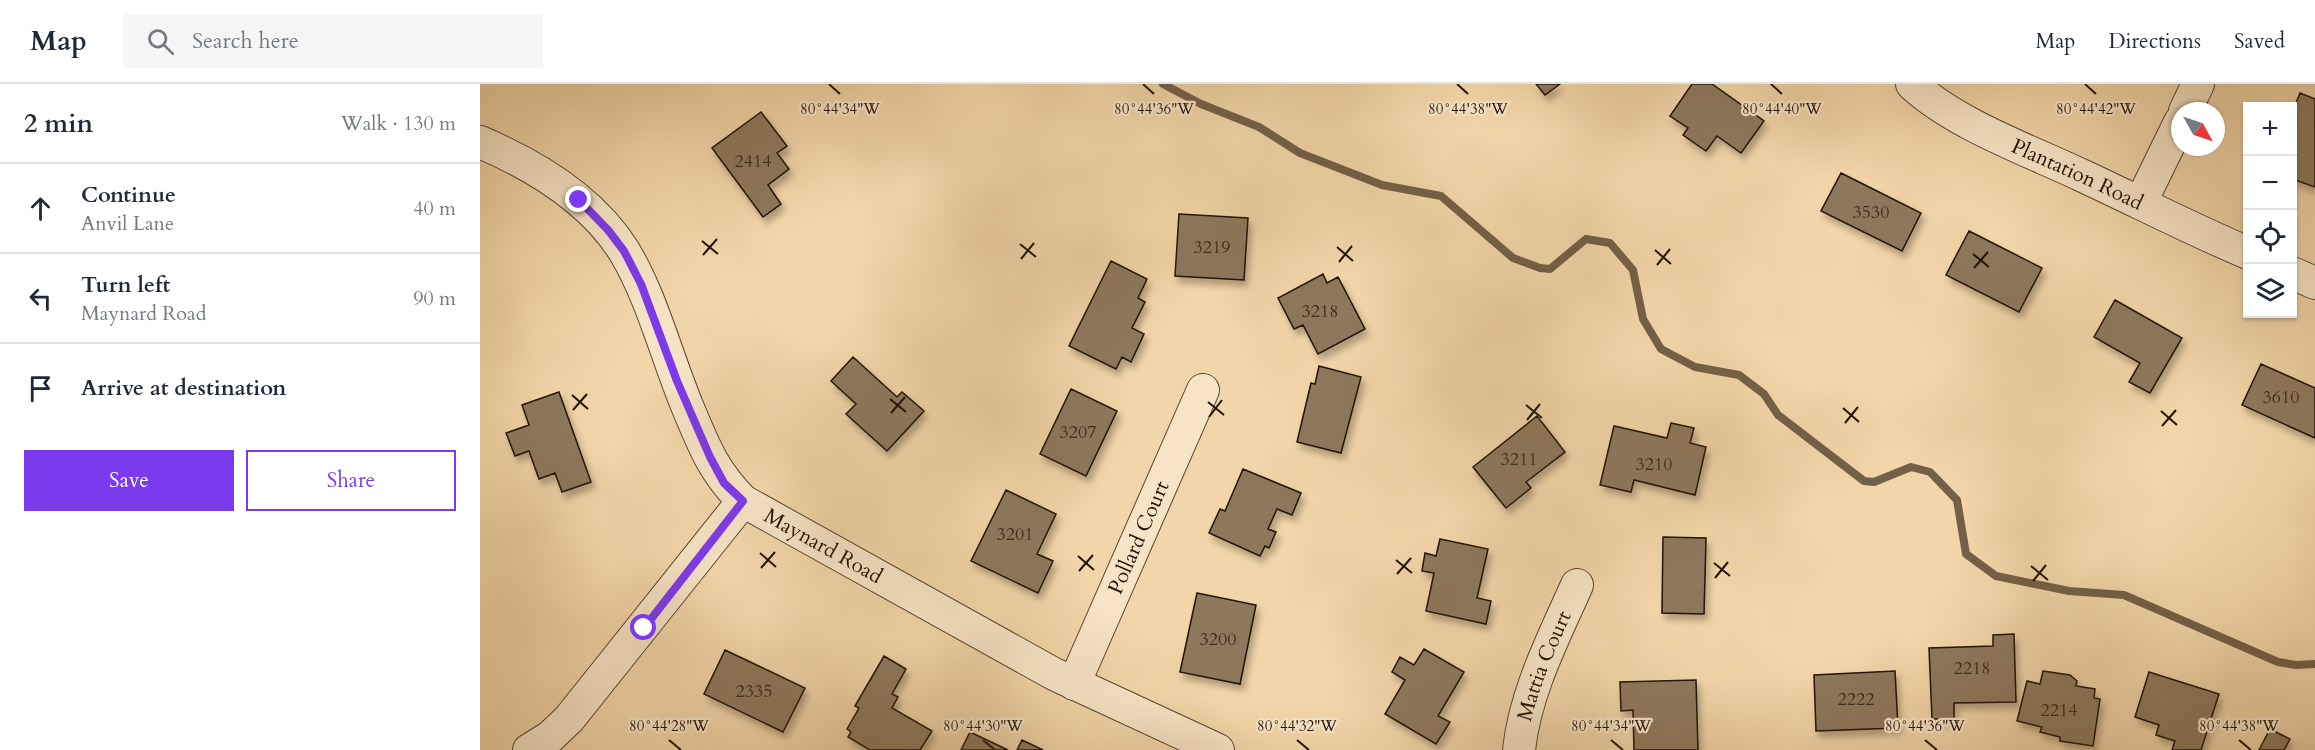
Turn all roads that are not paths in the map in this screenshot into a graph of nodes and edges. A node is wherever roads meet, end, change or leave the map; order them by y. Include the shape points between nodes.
1 (1912, 84) edge
2 (2198, 84) edge
3 (2189, 102) edge
4 (2171, 140) edge
5 (480, 142) edge
6 (2141, 202) junction
7 (2243, 252) edge
8 (2297, 275) edge
9 (2315, 283) edge
10 (1203, 390) dead end
11 (743, 501) junction
12 (1577, 585) dead end
13 (1074, 684) junction
14 (529, 750) edge
15 (1218, 750) edge
16 (1519, 750) edge

1 - 6 street, Plantation Road via 1953,114
2 - 3 street
4 - 6 street
5 - 11 street, Maynard Road via 532,168 579,200 624,251 710,457 724,483
6 - 7 street, Plantation Road
8 - 9 street
10 - 13 street, Pollard Court
11 - 13 street, Maynard Road
11 - 14 street via 569,719
12 - 16 street, Mattia Court via 1540,668
13 - 15 street, Maynard Road

